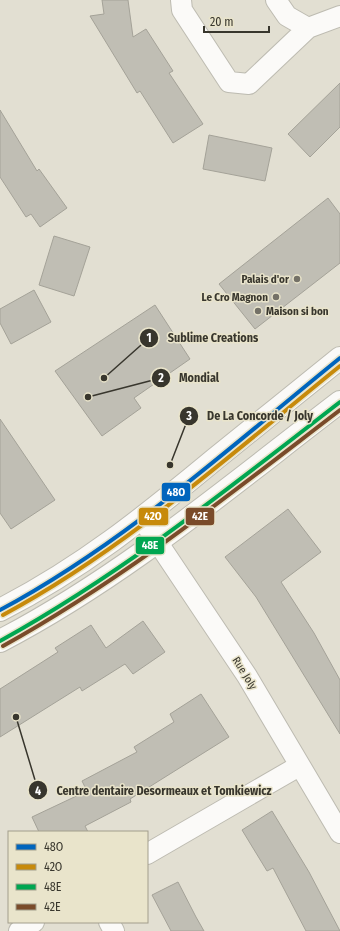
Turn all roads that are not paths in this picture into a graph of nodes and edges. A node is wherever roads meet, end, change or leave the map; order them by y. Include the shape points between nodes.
1 (181, 0) edge
2 (276, 0) edge
3 (340, 16) edge
4 (308, 28) junction
5 (340, 358) edge
6 (340, 402) edge
7 (142, 519) junction
8 (158, 541) junction
9 (0, 610) edge
10 (0, 641) edge
11 (299, 766) junction
12 (340, 833) edge
13 (148, 853) edge
14 (32, 923) edge
15 (19, 931) edge

1 - 4 street via 182,10 229,82 249,84
2 - 4 street via 287,16
3 - 4 street
5 - 7 street
6 - 8 street
7 - 8 street, Rue Joly
7 - 9 street via 76,567
8 - 10 street via 88,592
8 - 11 street, Rue Joly via 247,676
11 - 12 street, Rue Joly
11 - 13 street
14 - 15 street

